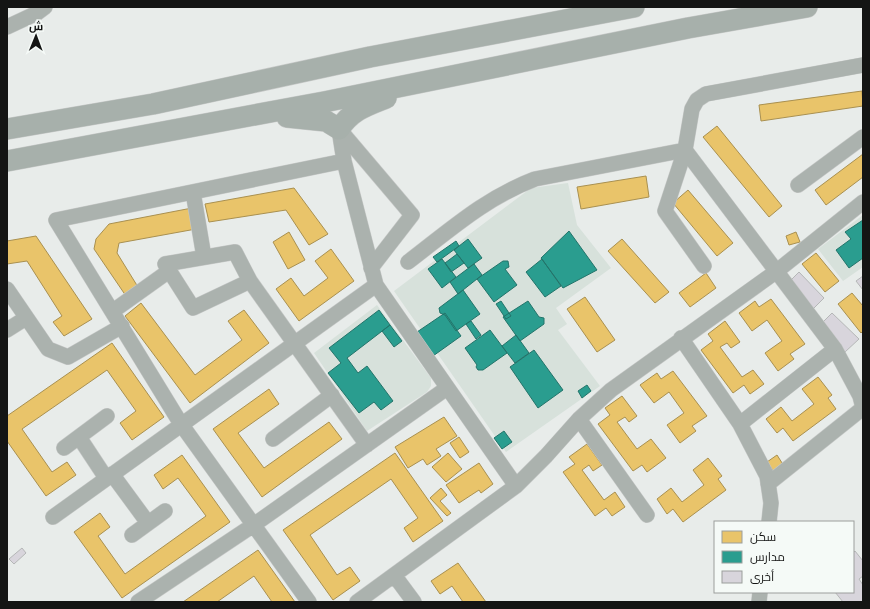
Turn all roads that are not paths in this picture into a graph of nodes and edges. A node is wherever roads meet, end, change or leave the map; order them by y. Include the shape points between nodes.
1 (45, 7) edge
2 (634, 7) edge
3 (807, 7) edge
4 (7, 27) edge
5 (863, 65) edge
6 (429, 79) junction
7 (251, 115) junction
8 (7, 129) edge
9 (339, 129) junction
10 (863, 137) edge
11 (685, 150) junction
12 (7, 161) edge
13 (344, 161) junction
14 (798, 185) dead end
15 (193, 192) junction
16 (863, 202) edge
17 (204, 257) junction
18 (408, 262) dead end
19 (704, 266) dead end
20 (371, 268) junction
21 (169, 271) junction
22 (777, 271) junction
23 (250, 281) junction
24 (376, 285) junction
25 (7, 288) edge
26 (112, 311) junction
27 (26, 318) junction
28 (122, 326) junction
29 (7, 330) edge
30 (681, 338) junction
31 (295, 343) junction
32 (835, 350) junction
33 (447, 388) junction
34 (332, 396) junction
35 (107, 416) dead end
36 (579, 419) junction
37 (181, 424) junction
38 (740, 424) junction
39 (79, 437) junction
40 (273, 439) dead end
41 (367, 445) junction
42 (64, 448) dead end
43 (109, 476) junction
44 (768, 484) junction
45 (516, 486) junction
46 (165, 511) dead end
47 (648, 515) dead end
48 (53, 518) dead end
49 (769, 521) edge
50 (148, 523) junction
51 (255, 524) junction
52 (132, 535) dead end
53 (394, 574) junction
54 (138, 602) edge
55 (309, 602) edge
56 (356, 602) edge
57 (414, 602) edge

1 - 4 street via 38,13
2 - 8 highway via 370,57 153,104
3 - 6 highway
5 - 11 street via 706,94 697,100 692,109
6 - 7 highway
6 - 9 highway via 358,110 347,117
7 - 9 highway via 314,118 334,124
7 - 12 highway
9 - 13 street
9 - 20 street via 412,215
10 - 14 street
11 - 18 street via 535,179 514,187 491,199
11 - 19 street via 665,211
11 - 22 street
13 - 15 street
13 - 20 street
15 - 17 street
15 - 26 street via 56,220
16 - 22 street
17 - 21 street via 165,264
17 - 23 street via 235,252
20 - 24 street
21 - 23 street via 193,308
21 - 26 street
22 - 30 street
22 - 32 street
23 - 31 street
24 - 31 street
24 - 33 street
25 - 27 street
26 - 28 street
27 - 28 street via 48,349 68,357
27 - 29 street
28 - 37 street
30 - 36 street via 611,390
30 - 38 street
31 - 34 street
31 - 37 street
32 - 38 street
32 - 44 street via 860,396 863,408
33 - 41 street
33 - 45 street
34 - 40 street
34 - 41 street
35 - 39 street
36 - 45 street
36 - 47 street
37 - 43 street
37 - 51 street
38 - 44 street via 767,476
39 - 42 street
39 - 43 street
41 - 51 street
43 - 48 street
43 - 50 street
44 - 49 street via 771,503
45 - 53 street
46 - 50 street
50 - 52 street
51 - 54 street
51 - 55 street
53 - 56 street
53 - 57 street

